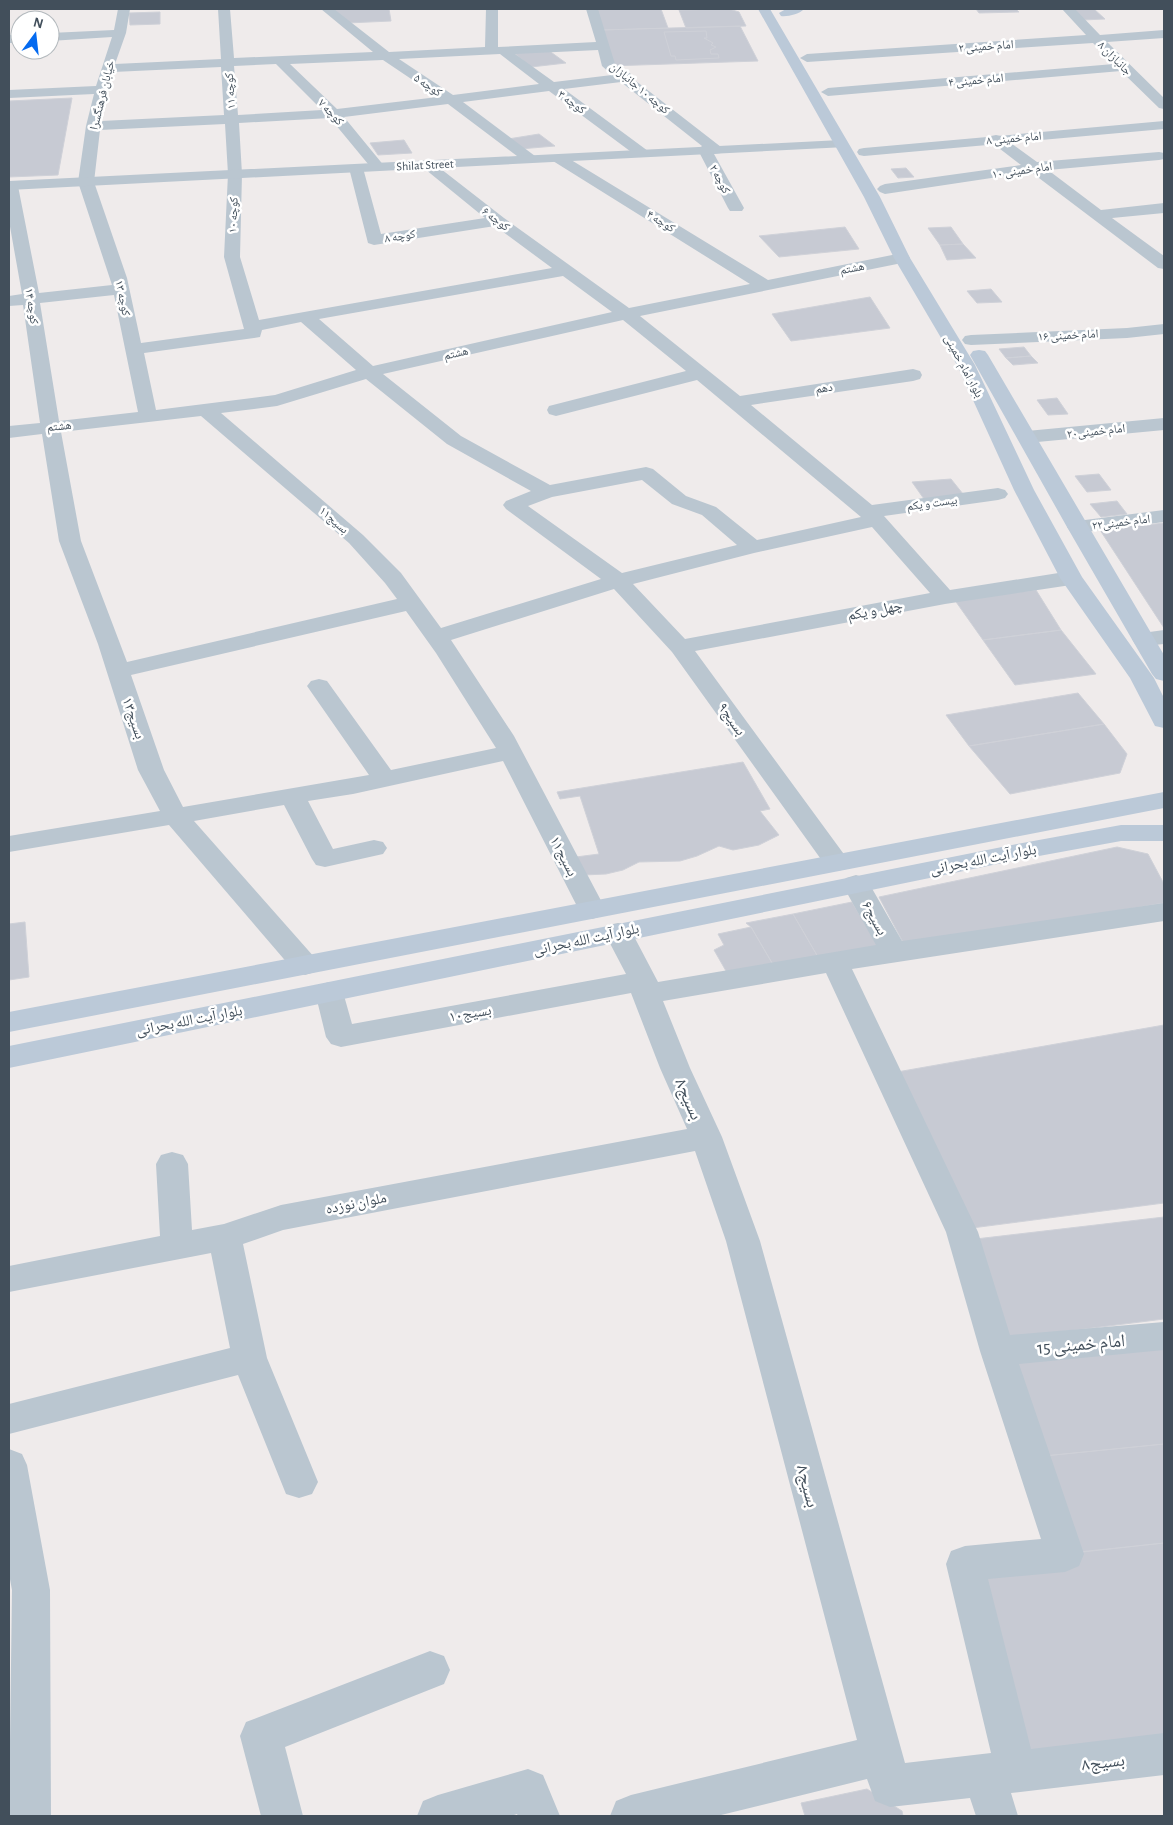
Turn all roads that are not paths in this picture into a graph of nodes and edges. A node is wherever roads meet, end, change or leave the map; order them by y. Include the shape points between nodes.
1 (124, 9) edge
2 (224, 9) edge
3 (327, 9) edge
4 (492, 9) edge
5 (592, 9) edge
6 (1068, 9) edge
7 (776, 10) edge
8 (120, 33) junction
9 (1164, 34) edge
10 (60, 36) edge
11 (1096, 38) junction
12 (790, 40) junction
13 (603, 46) junction
14 (497, 51) junction
15 (386, 56) junction
16 (807, 58) junction
17 (280, 61) junction
18 (228, 63) junction
19 (1124, 67) junction
20 (107, 68) junction
21 (626, 77) junction
22 (1155, 77) dead end
23 (1136, 78) junction
24 (551, 87) junction
25 (102, 90) junction
26 (828, 92) junction
27 (9, 94) edge
28 (450, 99) junction
29 (1164, 105) edge
30 (334, 114) junction
31 (232, 119) junction
32 (94, 126) junction
33 (1164, 126) edge
34 (996, 140) junction
35 (841, 144) junction
36 (710, 150) junction
37 (864, 152) junction
38 (644, 154) junction
39 (1159, 156) dead end
40 (558, 158) junction
41 (530, 159) junction
42 (427, 164) junction
43 (378, 167) junction
44 (1035, 167) junction
45 (356, 168) junction
46 (235, 174) junction
47 (86, 182) junction
48 (10, 186) edge
49 (884, 189) junction
50 (736, 208) dead end
51 (1164, 208) edge
52 (1097, 214) junction
53 (498, 220) junction
54 (905, 226) dead end
55 (902, 258) junction
56 (1164, 264) edge
57 (567, 270) junction
58 (764, 285) junction
59 (121, 289) junction
60 (32, 298) junction
61 (9, 301) edge
62 (626, 314) junction
63 (305, 316) junction
64 (961, 324) dead end
65 (253, 327) junction
66 (1164, 329) edge
67 (971, 340) junction
68 (134, 349) junction
69 (369, 372) junction
70 (701, 373) junction
71 (912, 375) dead end
72 (736, 402) junction
73 (205, 410) junction
74 (556, 410) dead end
75 (148, 417) junction
76 (1164, 424) edge
77 (50, 427) junction
78 (9, 432) edge
79 (1027, 438) junction
80 (548, 492) junction
81 (998, 494) dead end
82 (872, 516) junction
83 (1164, 516) edge
84 (1077, 528) junction
85 (754, 547) junction
86 (1092, 552) junction
87 (1058, 554) junction
88 (1071, 578) junction
89 (618, 581) junction
90 (945, 597) junction
91 (411, 604) junction
92 (1154, 638) edge
93 (441, 643) junction
94 (680, 647) junction
95 (118, 671) junction
96 (1164, 674) edge
97 (319, 686) dead end
98 (1164, 721) edge
99 (510, 752) junction
100 (385, 779) junction
101 (293, 796) junction
102 (1159, 798) edge
103 (176, 817) junction
104 (1000, 831) junction
105 (1164, 833) edge
106 (9, 844) edge
107 (374, 848) dead end
108 (1017, 852) junction
109 (837, 863) junction
110 (856, 884) junction
111 (1164, 912) edge
112 (605, 921) junction
113 (894, 952) junction
114 (835, 964) junction
115 (305, 965) junction
116 (645, 988) junction
117 (329, 992) junction
118 (9, 1022) edge
119 (9, 1057) edge
120 (706, 1137) junction
121 (172, 1164) dead end
122 (225, 1237) junction
123 (177, 1246) junction
124 (9, 1279) edge
125 (1164, 1336) edge
126 (997, 1352) junction
127 (249, 1358) junction
128 (9, 1419) edge
129 (9, 1465) edge
130 (299, 1482) dead end
131 (430, 1670) dead end
132 (1164, 1754) edge
133 (881, 1755) junction
134 (1000, 1773) junction
135 (30, 1816) edge
136 (282, 1816) edge
137 (438, 1816) edge
138 (539, 1816) edge
139 (631, 1816) edge
140 (997, 1816) edge

1 - 8 street, خیابان فرهنگسرا
2 - 18 street, کوچه ۱۱
3 - 15 street, کوچه ۵
4 - 14 street
5 - 13 street, کوچه ۱۰ جانبازان
6 - 11 street, جانبازان ۸
7 - 12 main road, بلوار امام خمینی
8 - 10 street
8 - 20 street, خیابان فرهنگسرا
9 - 11 street, امام خمینی ۲
11 - 16 street, امام خمینی ۲
11 - 19 street, جانبازان ۸
12 - 16 main road, بلوار امام خمینی
12 - 35 main road, بلوار امام خمینی
13 - 14 street
13 - 21 street, کوچه ۱۰ جانبازان via 609,66
14 - 15 street
14 - 24 street, کوچه ۳
15 - 17 street
15 - 28 street, کوچه ۵
16 - 26 main road, بلوار امام خمینی
17 - 18 street
17 - 30 street, کوچه ۷
18 - 20 street
18 - 31 street, کوچه ۱۱
19 - 23 street, جانبازان ۸
19 - 26 street, امام خمینی ۴
20 - 25 street, خیابان فرهنگسرا
21 - 24 street
21 - 36 street, کوچه ۱۰ جانبازان
22 - 23 street
23 - 29 street, جانبازان ۸
24 - 28 street
24 - 38 street, کوچه ۳
25 - 27 street
25 - 32 street, خیابان فرهنگسرا
26 - 37 main road, بلوار امام خمینی
28 - 30 street
28 - 41 street, کوچه ۵
30 - 31 street
30 - 43 street, کوچه ۷
31 - 32 street
31 - 46 street, کوچه ۱۱
32 - 47 street, خیابان فرهنگسرا
33 - 34 street, امام خمینی ۸
34 - 37 street, امام خمینی ۸
34 - 44 street
35 - 36 street, Shilat Street
35 - 55 main road, بلوار امام خمینی
36 - 38 street, Shilat Street
36 - 50 street, کوچه ۲
37 - 49 main road, بلوار امام خمینی
38 - 40 street, Shilat Street
39 - 44 street, امام خمینی ۱۰
40 - 41 street, Shilat Street
40 - 58 street, کوچه ۴
41 - 42 street, Shilat Street
42 - 43 street, Shilat Street
42 - 53 street, کوچه ۶
43 - 45 street, Shilat Street
44 - 49 street, امام خمینی ۱۰
44 - 52 street
45 - 46 street, Shilat Street
45 - 53 street, کوچه ۸ via 374,240
46 - 47 street, Shilat Street
46 - 65 street, کوچه ۱۰ via 232,257
47 - 48 street, Shilat Street
47 - 59 street, کوچه ۱۳
48 - 60 street, کوچه ۱۴
49 - 54 main road, بلوار امام خمینی
51 - 52 street
52 - 56 street
53 - 57 street, کوچه ۶
55 - 58 street, هشتم
55 - 87 main road, بلوار امام خمینی via 966,365 1024,490
57 - 62 street, کوچه ۶
57 - 63 street
58 - 62 street, هشتم
59 - 60 street
59 - 68 street, کوچه ۱۳
60 - 61 street
60 - 77 street, کوچه ۱۴
62 - 69 street, هشتم
62 - 70 street, کوچه ۶
63 - 65 street
63 - 69 street
64 - 67 main road, بلوار امام خمینی
65 - 68 street via 254,332
66 - 67 street, امام خمینی ۱۶
67 - 79 main road, بلوار امام خمینی
68 - 75 street, کوچه ۱۳
69 - 73 street, هشتم via 277,400
69 - 80 street via 454,440
70 - 72 street, کوچه ۶
70 - 74 street
71 - 72 street, دهم
72 - 82 street, کوچه ۶
73 - 75 street, هشتم
73 - 91 street, بسیج۱۱ via 356,539 393,578
75 - 77 street, هشتم
76 - 79 street, امام خمینی۲۰
77 - 78 street, هشتم
77 - 95 street, بسیج۱۳ via 70,541
79 - 84 main road, بلوار امام خمینی
80 - 85 street via 646,473 679,500 708,510
80 - 89 street, بسیج۹ via 513,505
81 - 82 street, بیست و یکم
82 - 85 street, بیست و یکم
82 - 90 street, کوچه ۶
83 - 84 street, امام خمینی۲۲
84 - 86 main road, بلوار امام خمینی
85 - 89 street, بیست و یکم
86 - 87 main road
86 - 92 main road, بلوار امام خمینی
87 - 88 main road, بلوار امام خمینی
88 - 90 street, چهل و یکم
88 - 98 main road, بلوار امام خمینی via 1142,678
89 - 93 street, بیست و یکم
89 - 94 street, بسیج۹
90 - 94 street, چهل و یکم
91 - 93 street, بسیج۱۱
91 - 95 street
92 - 96 main road, بلوار امام خمینی
93 - 99 street, بسیج۱۱
94 - 109 street, بسیج۹
95 - 103 street, بسیج۱۳ via 151,770
97 - 100 street
99 - 100 street
99 - 112 street, بسیج۱۱
100 - 101 street
101 - 103 street
101 - 107 street via 325,859
102 - 104 main road, بلوار آیت الله بحرانی
103 - 106 street
103 - 115 street, بسیج۱۳
104 - 108 main road via 1022,832 1030,838
104 - 109 main road, بلوار آیت الله بحرانی
105 - 108 main road, بلوار آیت الله بحرانی via 1121,833
108 - 110 main road, بلوار آیت الله بحرانی
109 - 112 main road, بلوار آیت الله بحرانی
110 - 112 main road, بلوار آیت الله بحرانی
110 - 113 street, بسیج۶
111 - 113 street
112 - 115 main road, بلوار آیت الله بحرانی
112 - 116 street, بسیج۸
112 - 117 main road, بلوار آیت الله بحرانی
113 - 114 street
114 - 116 street
114 - 126 street via 962,1232
115 - 118 main road, بلوار آیت الله بحرانی
116 - 117 street, بسیج۱۰ via 341,1037
116 - 120 street, بسیج۸ via 675,1068
117 - 119 main road, بلوار آیت الله بحرانی
120 - 122 street, ملوان نوزده via 281,1218
120 - 133 street, بسیج۸ via 743,1241
121 - 123 street
122 - 123 street, ملوان نوزده
122 - 127 street
123 - 124 street, ملوان نوزده
125 - 126 street, امام خمینی 15
126 - 134 street via 1065,1554 965,1564
127 - 128 street
127 - 130 street
129 - 135 street via 31,1590
131 - 136 street via 261,1736
132 - 134 street, بسیج۸
133 - 134 street, بسیج۸ via 890,1786
133 - 139 street
134 - 140 street
137 - 138 street via 528,1790

